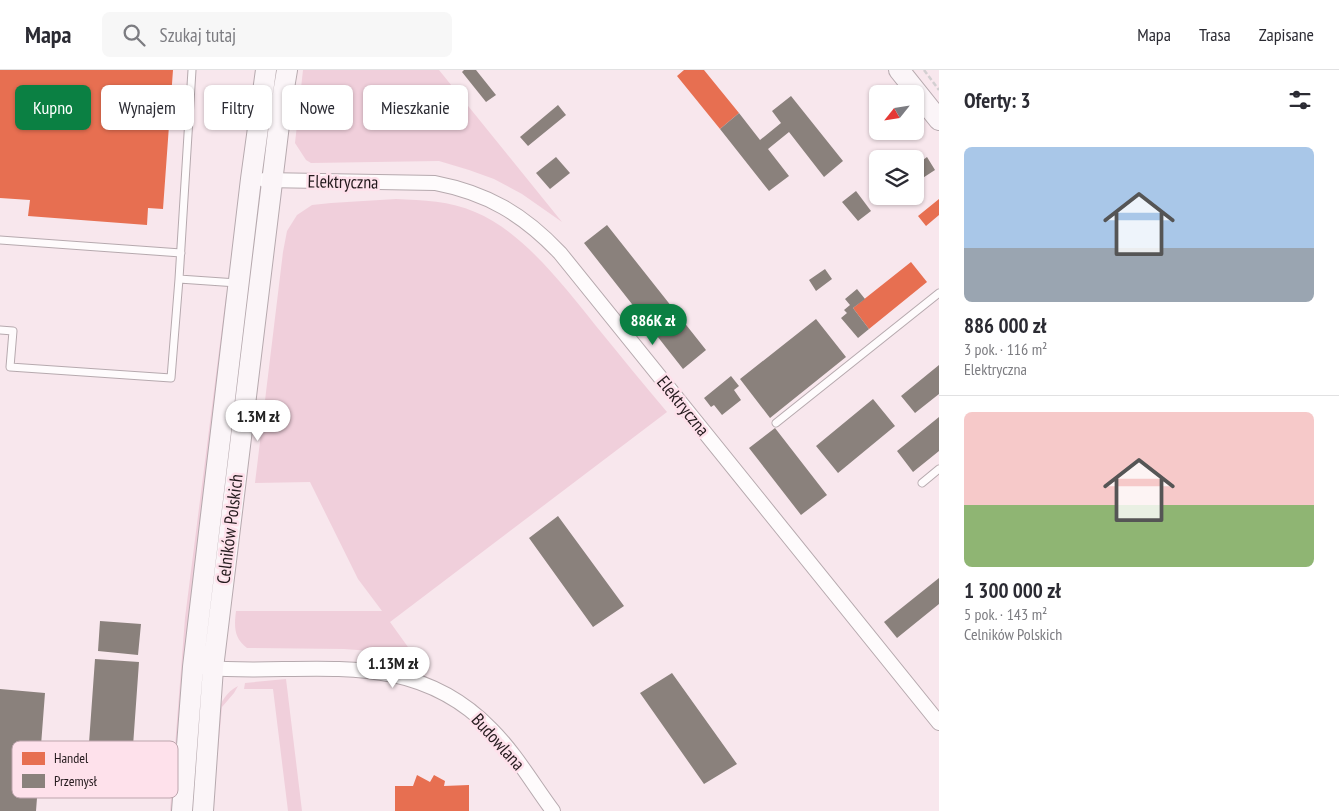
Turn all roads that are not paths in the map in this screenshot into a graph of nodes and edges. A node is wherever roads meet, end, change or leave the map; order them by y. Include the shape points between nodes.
1 (192, 70) edge
2 (266, 70) edge
3 (287, 70) edge
4 (899, 70) edge
5 (939, 120) edge
6 (251, 179) junction
7 (273, 181) junction
8 (0, 240) edge
9 (181, 253) junction
10 (179, 279) junction
11 (238, 284) junction
12 (939, 293) edge
13 (0, 330) edge
14 (776, 423) dead end
15 (939, 469) edge
16 (922, 483) dead end
17 (193, 667) junction
18 (212, 668) junction
19 (939, 723) edge
20 (182, 811) edge
21 (203, 811) edge
22 (553, 811) edge

1 - 9 lane
2 - 6 street, Celników Polskich
3 - 7 street, Celników Polskich
4 - 5 street
6 - 7 street, Elektryczna
6 - 11 street, Celników Polskich
7 - 18 street, Celników Polskich
7 - 19 street, Elektryczna via 435,182 496,202 525,220 560,253
8 - 9 lane
9 - 10 lane
10 - 11 lane
10 - 13 lane via 172,378 10,367 13,331
11 - 17 street, Celników Polskich
12 - 14 lane
15 - 16 lane
17 - 18 street, Budowlana
17 - 20 street, Celników Polskich
18 - 21 street, Celników Polskich
18 - 22 street, Budowlana via 330,668 368,670 407,678 449,696 491,729

